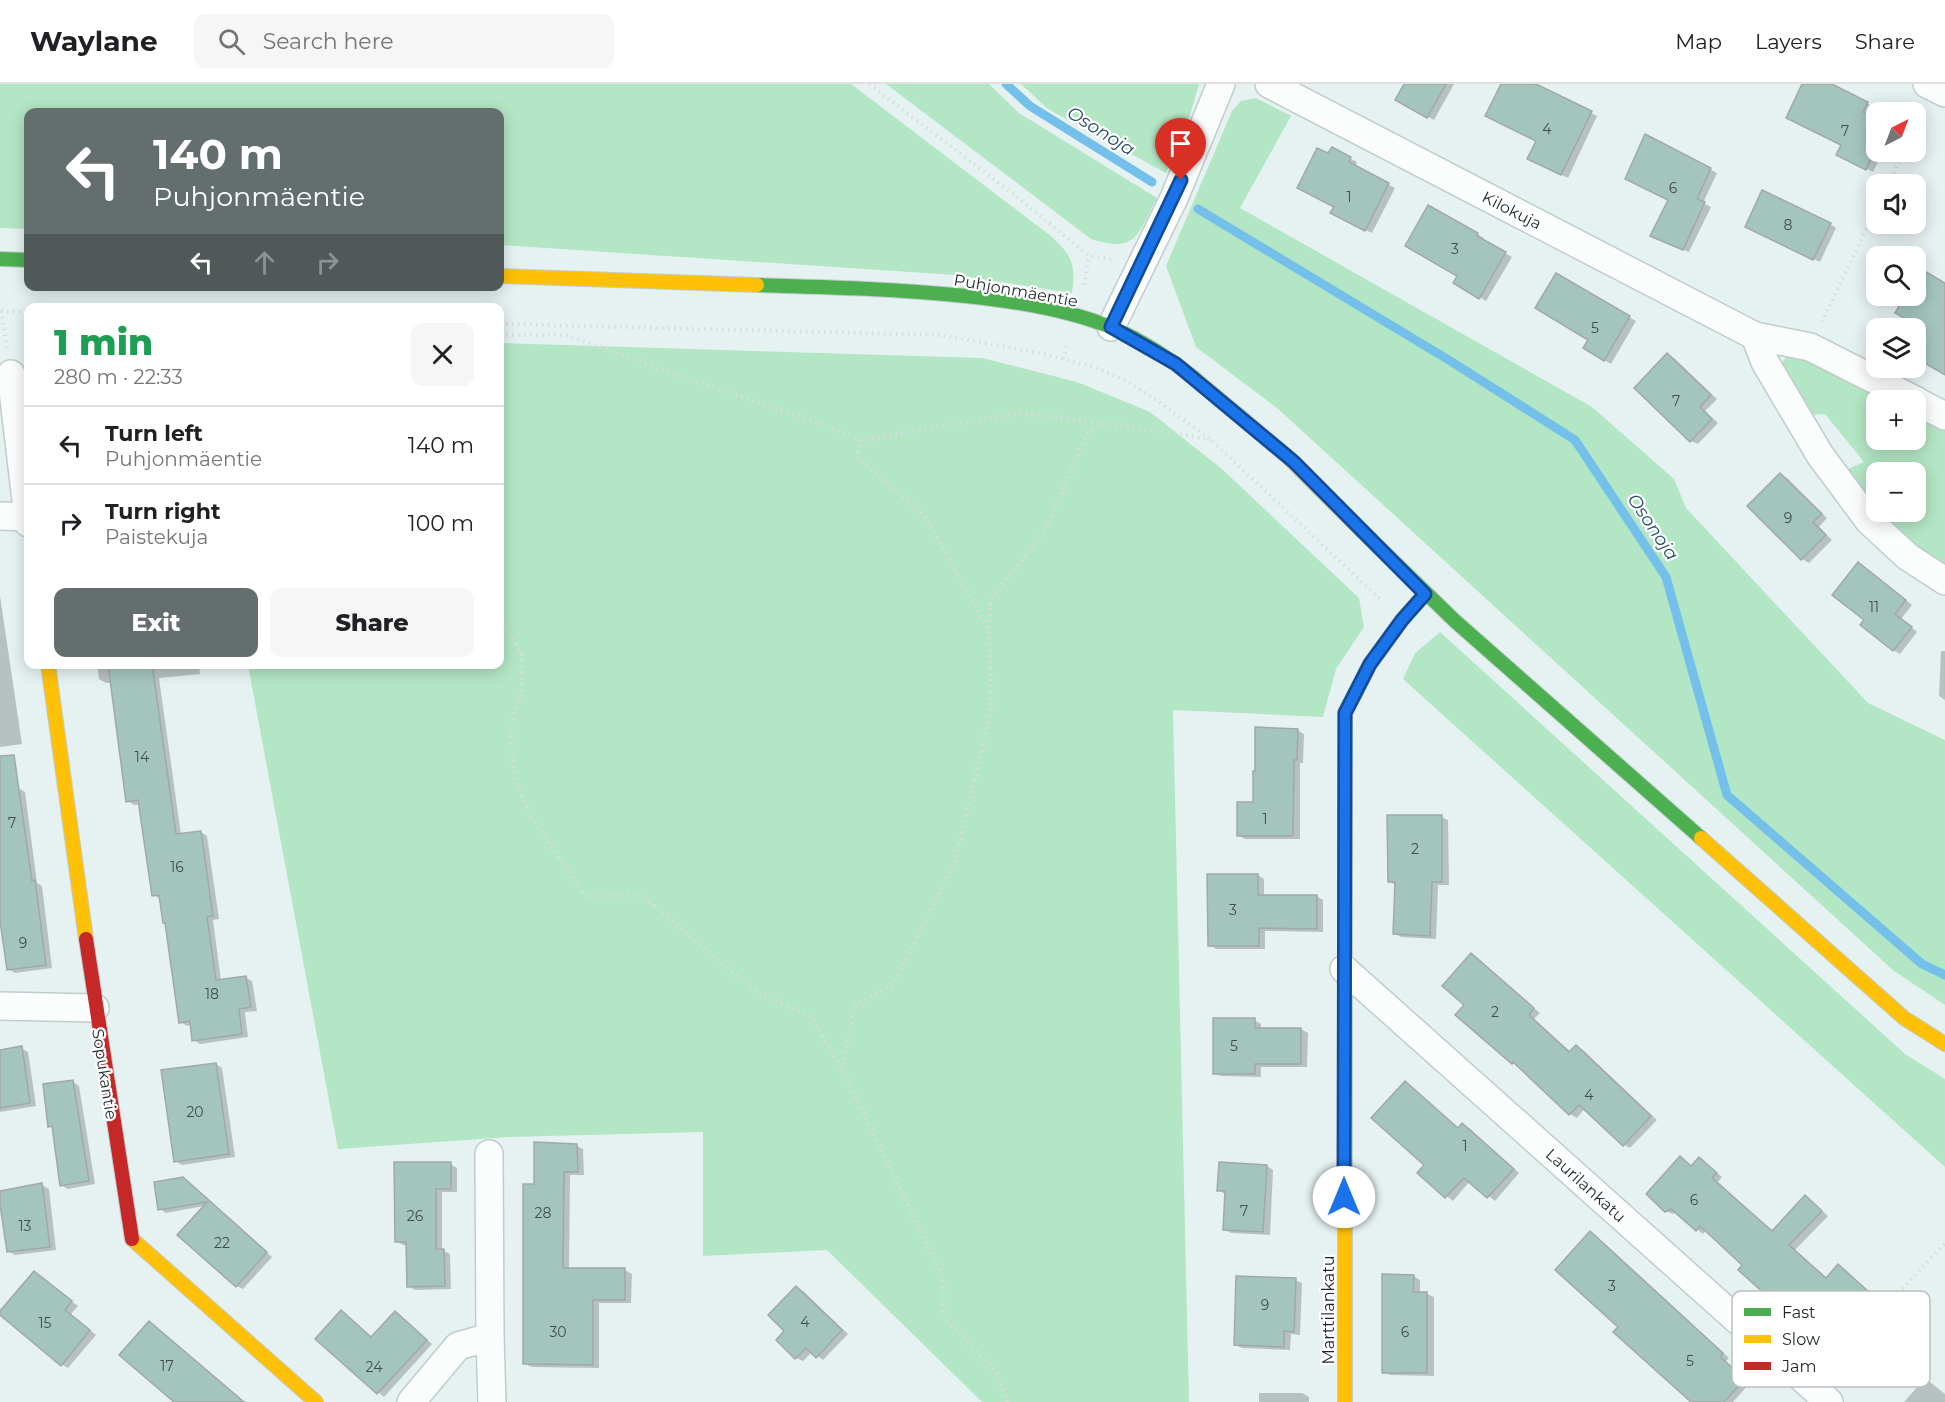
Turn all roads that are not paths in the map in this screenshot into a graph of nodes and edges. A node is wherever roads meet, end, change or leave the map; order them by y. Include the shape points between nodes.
1 (1221, 84) edge
2 (1269, 84) edge
3 (1927, 84) edge
4 (1945, 93) edge
5 (0, 259) edge
6 (24, 260) edge
7 (504, 276) edge
8 (1111, 327) junction
9 (1755, 336) junction
10 (11, 374) road end
11 (1895, 390) edge
12 (1926, 406) edge
13 (1945, 416) edge
14 (24, 483) edge
15 (0, 516) edge
16 (24, 517) edge
17 (1945, 581) edge
18 (1425, 594) junction
19 (49, 669) edge
20 (1344, 969) junction
21 (0, 1006) edge
22 (95, 1008) junction
23 (1945, 1044) edge
24 (489, 1154) dead end
25 (1732, 1316) edge
26 (490, 1337) junction
27 (316, 1402) edge
28 (411, 1402) edge
29 (492, 1402) edge
30 (1345, 1402) edge

1 - 8 street via 1174,198
2 - 9 street, Kilokuja
3 - 4 street
5 - 6 street
7 - 8 street, Puhjonmäentie via 900,290 1043,308
8 - 18 street, Puhjonmäentie via 1176,364 1294,462
9 - 11 street, Kilokuja via 1810,347
9 - 17 street via 1765,362 1820,454 1869,521 1908,557
10 - 14 street
12 - 13 street, Kilokuja
15 - 16 street
18 - 20 street, Marttilankatu via 1370,664 1345,713
18 - 23 street, Puhjonmäentie via 1904,1018
19 - 22 street, Sopukantie
20 - 25 street, Laurilankatu
20 - 30 street, Marttilankatu
21 - 22 street
22 - 27 street, Sopukantie via 131,1238
24 - 26 street
26 - 28 street via 459,1346
26 - 29 street

